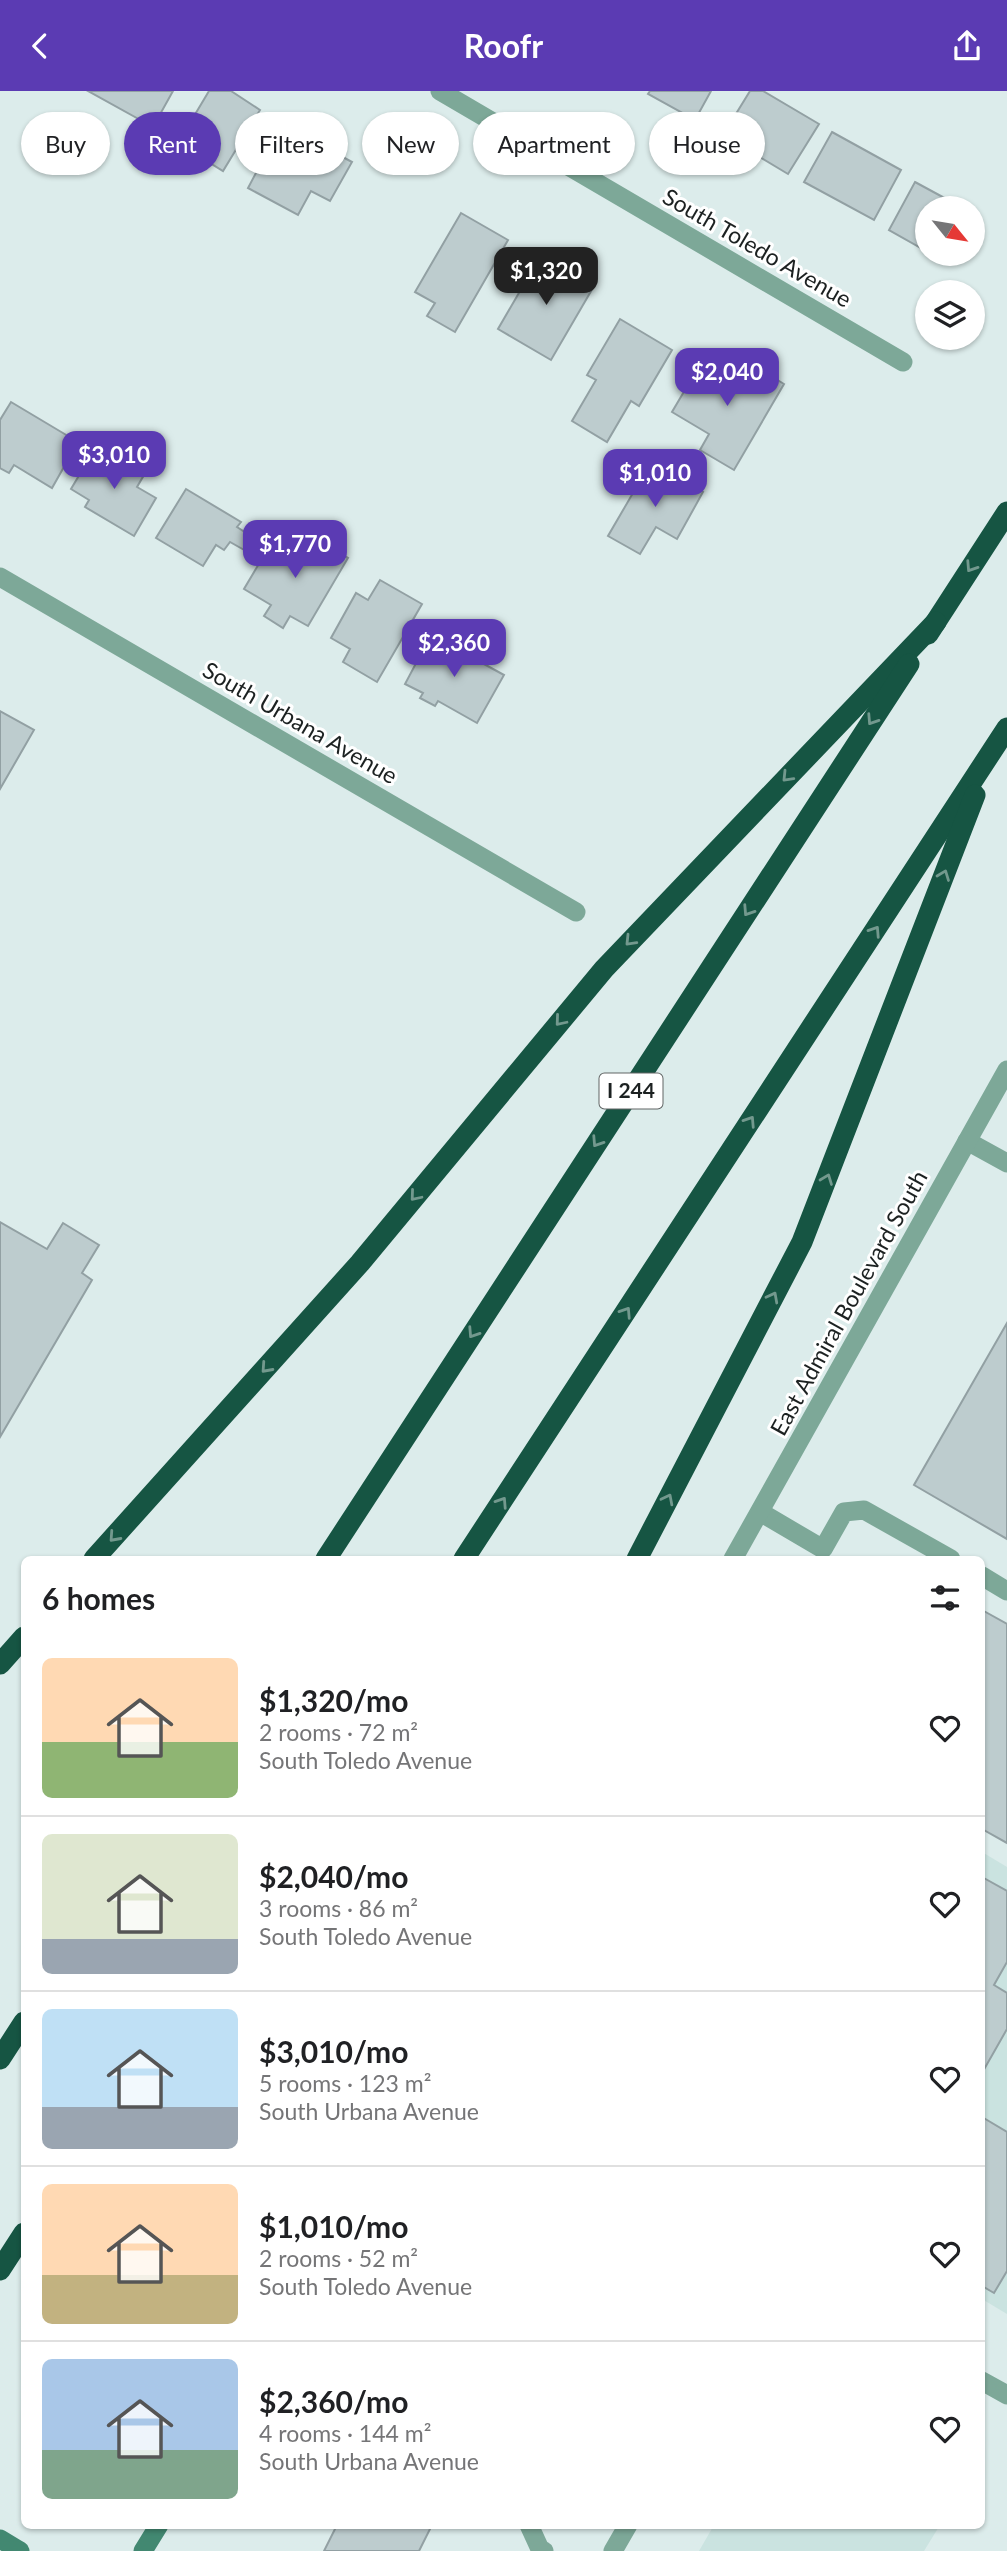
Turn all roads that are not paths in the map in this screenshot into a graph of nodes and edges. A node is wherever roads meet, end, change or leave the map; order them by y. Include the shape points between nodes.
1 (440, 91) edge
2 (903, 362) dead end
3 (1007, 512) edge
4 (0, 577) edge
5 (936, 622) junction
6 (1007, 728) edge
7 (991, 753) junction
8 (576, 912) dead end
9 (1007, 1070) edge
10 (967, 1141) junction
11 (1007, 1163) edge
12 (760, 1513) junction
13 (820, 1554) edge
14 (97, 1556) edge
15 (328, 1556) edge
16 (466, 1556) edge
17 (639, 1556) edge
18 (735, 1556) edge
19 (946, 1556) edge
20 (985, 1578) edge
21 (1007, 1591) edge
22 (21, 1640) edge
23 (0, 1664) edge
24 (21, 2027) edge
25 (0, 2059) edge
26 (21, 2238) edge
27 (0, 2270) edge
28 (985, 2383) edge
29 (1007, 2395) edge
30 (157, 2529) edge
31 (531, 2529) edge
32 (626, 2529) edge
33 (0, 2539) edge
34 (20, 2551) edge
35 (143, 2551) edge
36 (544, 2551) edge
37 (613, 2551) edge

1 - 2 street, South Toledo Avenue
3 -> 5 highway, I 244
4 - 8 street, South Urbana Avenue
5 -> 14 highway via 604,968 360,1263
5 -> 15 highway, I 244
6 - 7 highway
16 -> 7 highway
17 -> 7 highway via 802,1242
9 - 10 street, East Admiral Boulevard South
10 - 11 street
10 - 12 street, East Admiral Boulevard South
12 - 13 street
12 - 18 street, East Admiral Boulevard South
13 - 19 street via 844,1512 864,1510
20 - 21 street
22 - 23 highway
24 - 25 highway
26 - 27 highway
28 - 29 street
30 - 35 main road
31 - 36 street
32 - 37 street
33 - 34 main road

